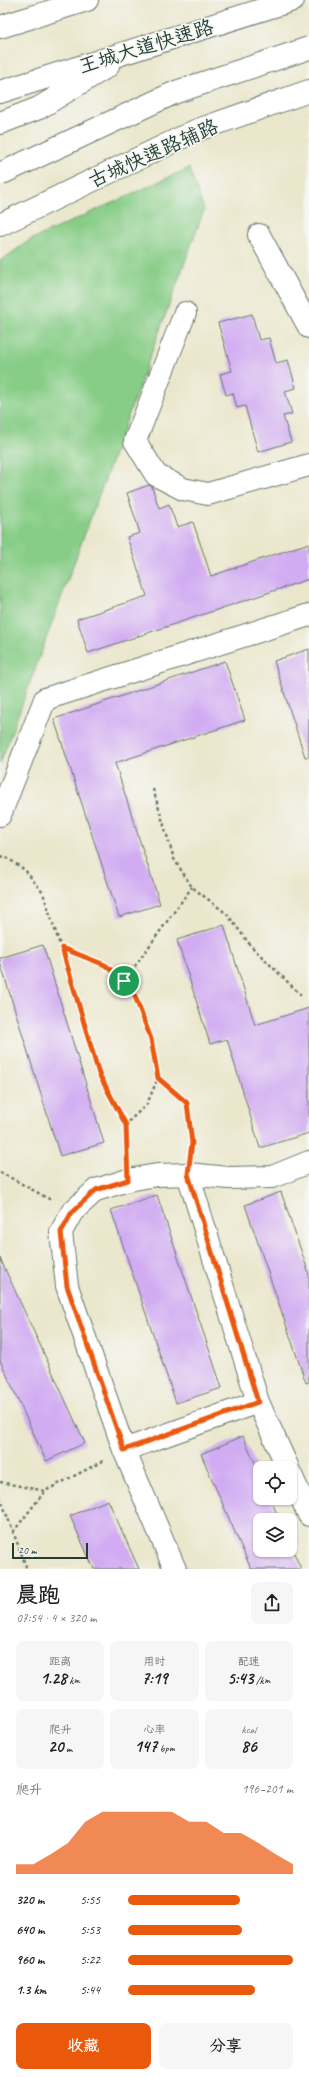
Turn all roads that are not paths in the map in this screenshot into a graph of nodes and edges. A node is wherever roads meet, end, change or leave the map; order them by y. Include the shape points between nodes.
1 (87, 0) edge
2 (293, 0) edge
3 (0, 27) edge
4 (140, 47) junction
5 (309, 48) edge
6 (309, 91) edge
7 (0, 92) edge
8 (0, 123) edge
9 (0, 174) edge
10 (0, 225) edge
11 (259, 235) dead end
12 (185, 313) dead end
13 (309, 327) edge
14 (309, 465) edge
15 (309, 615) edge
16 (0, 815) edge
17 (309, 1162) edge
18 (188, 1174) junction
19 (258, 1402) junction
20 (124, 1450) junction
21 (285, 1461) edge
22 (297, 1488) edge
23 (309, 1515) edge
24 (174, 1569) edge

1 - 3 main road
2 - 4 main road, 王城大道快速路
4 - 7 main road, 王城大道快速路
4 - 8 main road via 39,108
5 - 9 main road, bridge via 176,92
6 - 10 main road, 古城快速路辅路 via 195,131
11 - 13 main road
12 - 14 main road via 135,442 156,475 183,489 208,494
15 - 16 main road via 45,699
17 - 18 main road via 272,1177 229,1178
18 - 19 main road
18 - 20 main road via 157,1175 128,1180 96,1190 72,1212 61,1232 67,1286
19 - 20 main road
19 - 21 main road
20 - 24 main road
22 - 23 main road

